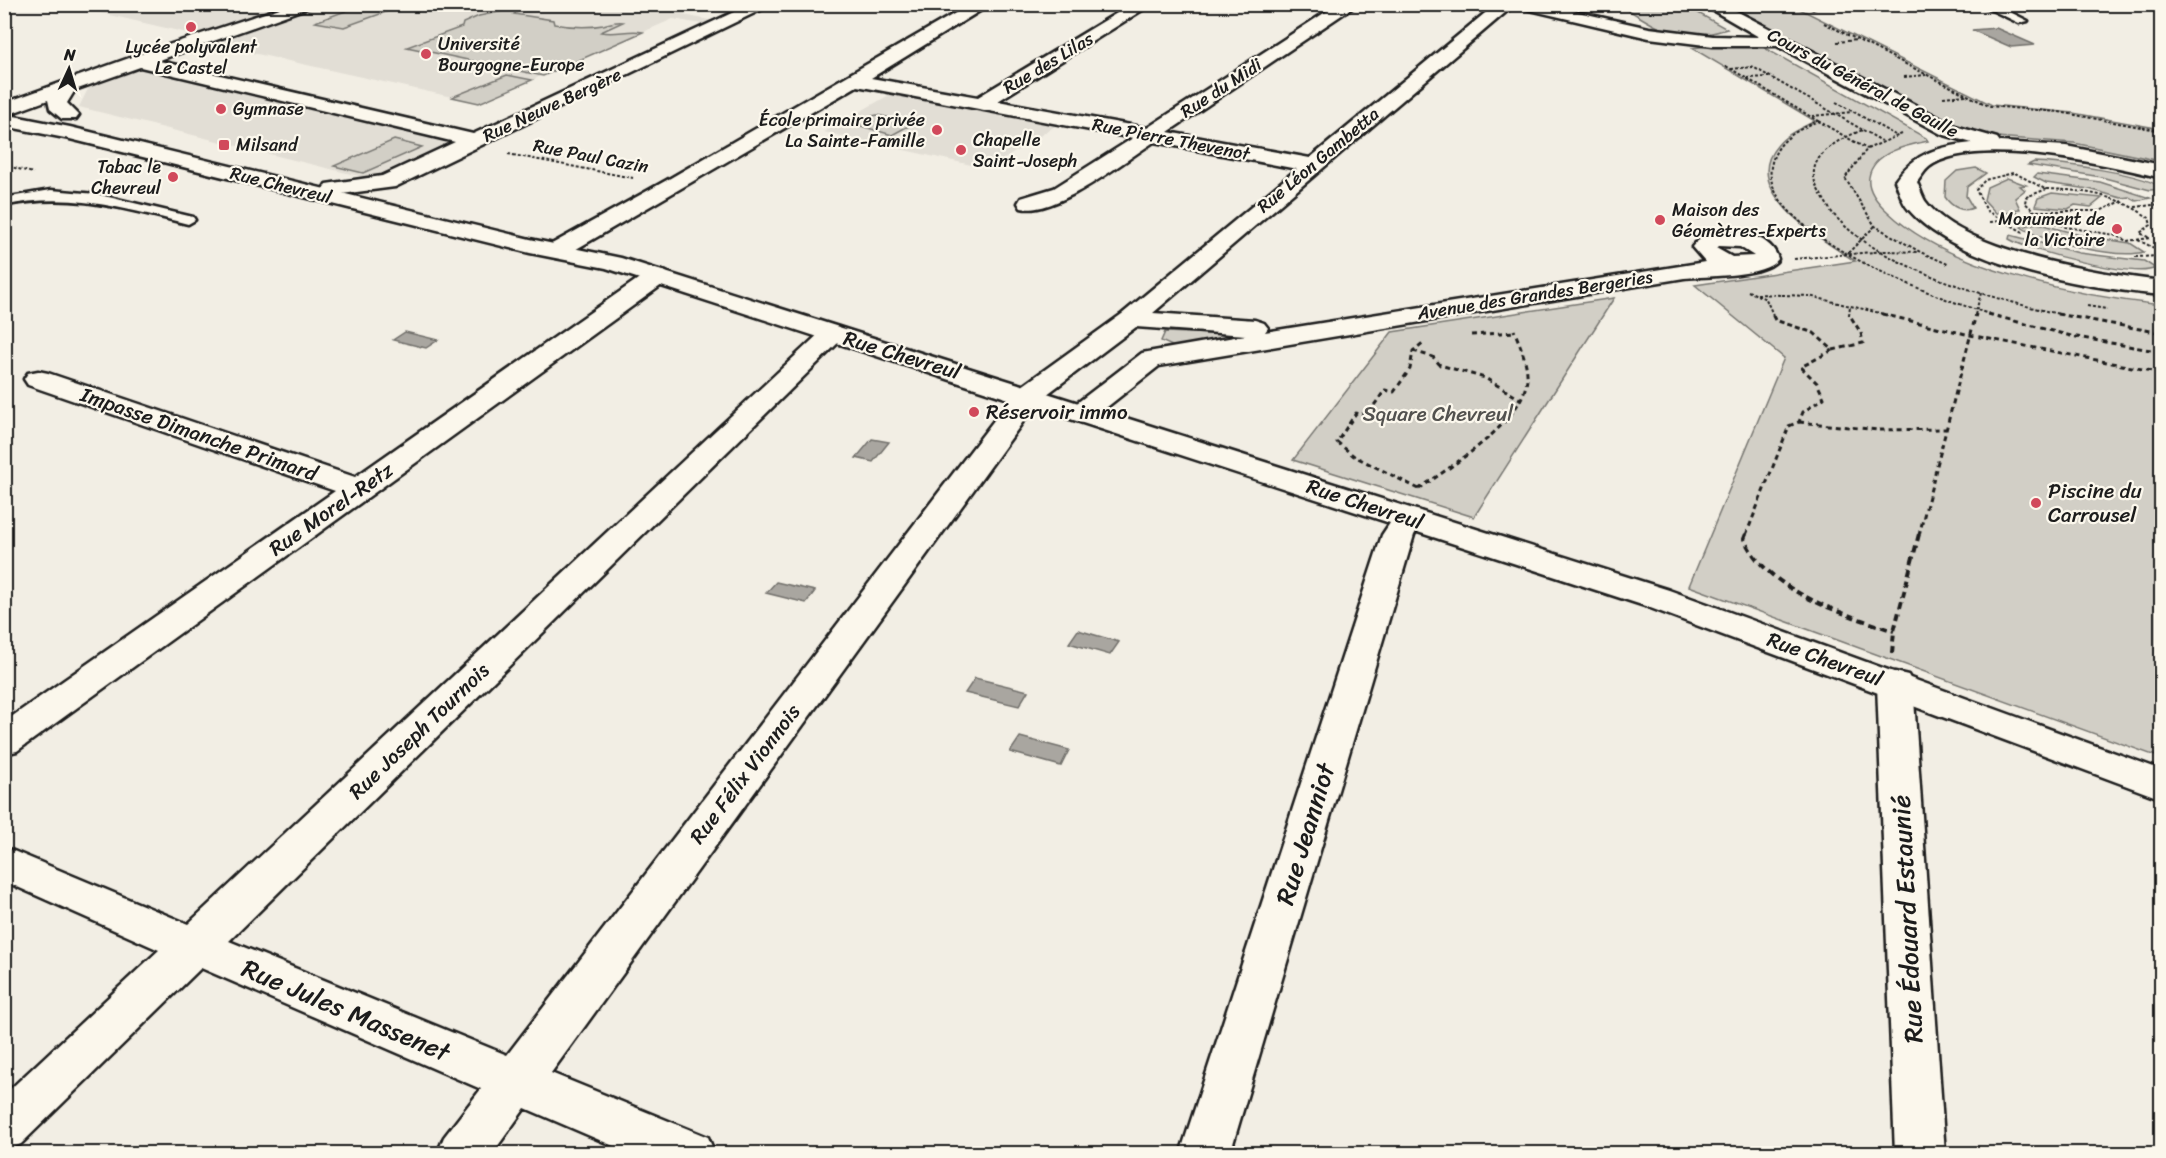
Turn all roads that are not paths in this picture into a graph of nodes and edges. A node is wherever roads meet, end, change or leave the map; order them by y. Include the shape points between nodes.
1 (765, 4) edge
2 (982, 4) edge
3 (1144, 4) edge
4 (1350, 4) edge
5 (1506, 4) edge
6 (1520, 4) edge
7 (1702, 4) edge
8 (1710, 4) edge
9 (1984, 4) edge
10 (301, 5) edge
11 (2023, 21) dead end
12 (1763, 36) junction
13 (138, 61) junction
14 (854, 80) junction
15 (69, 86) junction
16 (982, 103) junction
17 (6, 110) edge
18 (69, 115) junction
19 (1150, 135) junction
20 (164, 137) junction
21 (471, 143) junction
22 (2057, 151) junction
23 (1311, 165) junction
24 (1918, 165) junction
25 (2162, 172) edge
26 (334, 189) junction
27 (4, 202) edge
28 (1029, 203) dead end
29 (633, 209) junction
30 (188, 220) dead end
31 (558, 250) junction
32 (595, 259) junction
33 (1754, 264) road end
34 (657, 277) junction
35 (2162, 289) edge
36 (1131, 318) junction
37 (1317, 331) junction
38 (833, 334) junction
39 (1151, 359) junction
40 (38, 379) dead end
41 (1028, 395) junction
42 (1083, 412) junction
43 (360, 489) junction
44 (1413, 501) junction
45 (1894, 672) junction
46 (4, 741) edge
47 (2162, 785) edge
48 (4, 863) edge
49 (194, 946) junction
50 (516, 1081) junction
51 (4, 1128) edge
52 (462, 1154) edge
53 (690, 1154) edge
54 (1205, 1154) edge
55 (1920, 1154) edge

1 - 21 street, Rue Neuve Bergère
2 - 14 street
3 - 16 street, Rue des Lilas
4 - 19 street, Rue du Midi
5 - 23 street, Rue Léon Gambetta
6 - 12 street via 1666,38
7 - 12 street, Cours du Général de Gaulle
8 - 12 street, Cours du Général de Gaulle
9 - 11 lane
10 - 13 street
12 - 22 street, Cours du Général de Gaulle via 1959,135
12 - 24 street, Cours du Général de Gaulle via 1935,136 1940,142
13 - 15 street
13 - 21 street
14 - 16 street, Rue Pierre Thevenot
14 - 29 street
15 - 17 street
15 - 18 street via 57,105
16 - 19 street, Rue Pierre Thevenot
17 - 18 street, Rue Chevreul
17 - 20 street via 124,136
17 - 31 street, Rue Chevreul via 104,141
18 - 20 street, Rue Chevreul
19 - 23 street, Rue Pierre Thevenot
19 - 28 street, Rue du Midi via 1062,193
20 - 26 street, Rue Chevreul
21 - 26 street, Rue Neuve Bergère via 387,182
22 - 24 street via 1970,149 1938,155
22 - 25 street
23 - 36 street, Rue Léon Gambetta
24 - 35 street via 1909,172 1907,191 1923,213 1982,247 2106,282
26 - 31 street, Rue Chevreul via 536,240
27 - 30 lane via 42,195 86,194
29 - 31 street
29 - 32 street
31 - 32 street, Rue Chevreul
32 - 34 street, Rue Chevreul
33 - 37 street, Avenue des Grandes Bergeries
34 - 38 street, Rue Chevreul
34 - 43 street, Rue Morel-Retz
36 - 37 street, Avenue des Grandes Bergeries
36 - 39 street
36 - 41 street, Rue Léon Gambetta
37 - 39 street, Avenue des Grandes Bergeries
38 - 41 street, Rue Chevreul
38 - 49 street, Rue Joseph Tournois
39 - 42 street
40 - 43 street, Impasse Dimanche Primard
41 - 42 street, Rue Chevreul
41 - 50 street, Rue Félix Vionnois
42 - 44 street, Rue Chevreul
43 - 46 street, Rue Morel-Retz
44 - 45 street, Rue Chevreul via 1657,598
44 - 54 street, Rue Jeanniot via 1398,535
45 - 47 street, Rue Chevreul
45 - 55 street, Rue Édouard Estaunié
48 - 49 street, Rue Jules Massenet
49 - 50 street, Rue Jules Massenet
49 - 51 street, Rue Joseph Tournois
50 - 52 street, Rue Félix Vionnois
50 - 53 street, Rue Jules Massenet

